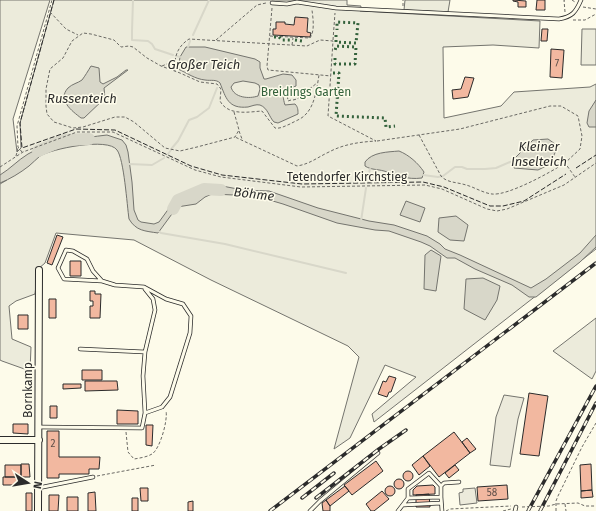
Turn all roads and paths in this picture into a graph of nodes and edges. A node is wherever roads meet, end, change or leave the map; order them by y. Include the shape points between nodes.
1 (52, 0) edge
2 (403, 0) edge
3 (581, 0) edge
4 (304, 2) edge
5 (272, 3) junction
6 (310, 4) junction
7 (336, 8) junction
8 (402, 11) junction
9 (49, 12) junction
10 (78, 36) junction
11 (270, 36) junction
12 (293, 38) junction
13 (216, 40) junction
14 (333, 41) junction
15 (269, 44) junction
16 (292, 46) junction
17 (174, 61) junction
18 (161, 66) junction
19 (175, 71) junction
20 (319, 75) junction
21 (331, 76) junction
22 (318, 82) junction
23 (305, 92) junction
24 (234, 112) junction
25 (239, 130) junction
26 (419, 135) junction
27 (235, 137) junction
28 (243, 140) junction
29 (376, 141) junction
30 (18, 147) junction
31 (23, 152) junction
32 (16, 156) junction
33 (565, 163) junction
34 (596, 163) edge
35 (0, 167) edge
36 (576, 177) junction
37 (39, 270) dead end
38 (102, 281) junction
39 (144, 287) junction
40 (80, 349) dead end
41 (145, 352) junction
42 (162, 407) junction
43 (145, 413) junction
44 (596, 423) edge
45 (39, 427) junction
46 (126, 428) junction
47 (0, 440) edge
48 (38, 440) junction
49 (378, 453) dead end
50 (156, 464) dead end
51 (93, 477) joint
52 (459, 482) dead end
53 (441, 486) junction
54 (38, 488) junction
55 (441, 497) junction
56 (408, 498) junction
57 (441, 503) junction
58 (565, 503) junction
59 (556, 504) junction
60 (403, 505) junction
61 (596, 506) edge
62 (523, 508) dead end
63 (515, 509) edge
64 (38, 511) edge
65 (310, 511) edge
66 (398, 511) edge
67 (442, 511) edge
68 (446, 511) edge
69 (503, 511) edge
70 (556, 511) edge
71 (566, 511) edge

1 - 9 path
2 - 8 path
3 - 8 lane via 575,13 559,19
4 - 5 lane
4 - 6 lane
5 - 11 path
5 - 13 path via 257,5
6 - 7 lane
6 - 12 path via 312,36
7 - 8 lane
7 - 14 path
9 - 10 path via 66,29
9 - 30 path via 17,126
10 - 18 path via 83,33 91,34 112,40 121,47 133,47
10 - 27 path via 72,41 63,58 50,69 46,106 47,114 54,122 73,128 115,117 125,117 165,148 180,150 198,148
11 - 12 path
11 - 15 path
12 - 16 path
13 - 15 path
13 - 17 path via 188,39 179,48
14 - 16 path via 320,40 307,46
14 - 21 path
15 - 16 path
15 - 20 path via 268,70
17 - 18 path
17 - 19 path
18 - 19 path
19 - 24 path via 200,82 218,84 221,89 221,104
20 - 21 path
20 - 22 path
21 - 29 path via 328,116
22 - 23 path
22 - 24 path via 311,108 306,115 283,128 275,128 262,111
23 - 23 path via 287,93 288,101 296,99
24 - 25 path
25 - 27 path
25 - 28 path
26 - 29 path
26 - 33 path via 445,180 492,194 505,193 545,176
26 - 33 path via 460,129 550,106 561,106 578,116 582,136 580,149
27 - 28 path
28 - 29 path via 298,166 306,165 331,151 355,142
30 - 31 path
30 - 32 path
31 - 32 path, Tetendorfer Kirchstieg
31 - 36 path, Tetendorfer Kirchstieg via 77,132 113,132 195,170 221,178 301,187 425,185 442,189 497,211 564,185
32 - 35 path, Tetendorfer Kirchstieg
33 - 36 path
34 - 36 path, Tetendorfer Kirchstieg
37 - 45 street, Bornkamp
38 - 38 lane via 87,259 66,250 58,268 64,279
38 - 39 lane via 115,285
39 - 41 lane via 153,299 154,310
39 - 42 lane via 166,299 183,304 192,316 190,333 170,397
40 - 41 lane
41 - 43 lane
42 - 43 lane
42 - 46 path via 167,415 160,443 154,453 134,459 128,452
43 - 46 lane via 142,428
44 - 59 path
45 - 46 lane
45 - 48 street, Bornkamp
47 - 48 street
48 - 54 street, Bornkamp
49 - 65 lane
50 - 51 path
51 - 54 lane
52 - 53 lane via 444,483
53 - 55 lane
53 - 56 lane via 429,473 408,488
54 - 64 street, Bornkamp
55 - 56 lane
55 - 57 lane
56 - 60 lane
57 - 60 lane
57 - 67 lane
58 - 59 path
58 - 61 path
58 - 71 path
59 - 62 path
59 - 70 path
60 - 66 lane
63 - 68 path via 509,506
63 - 69 path

